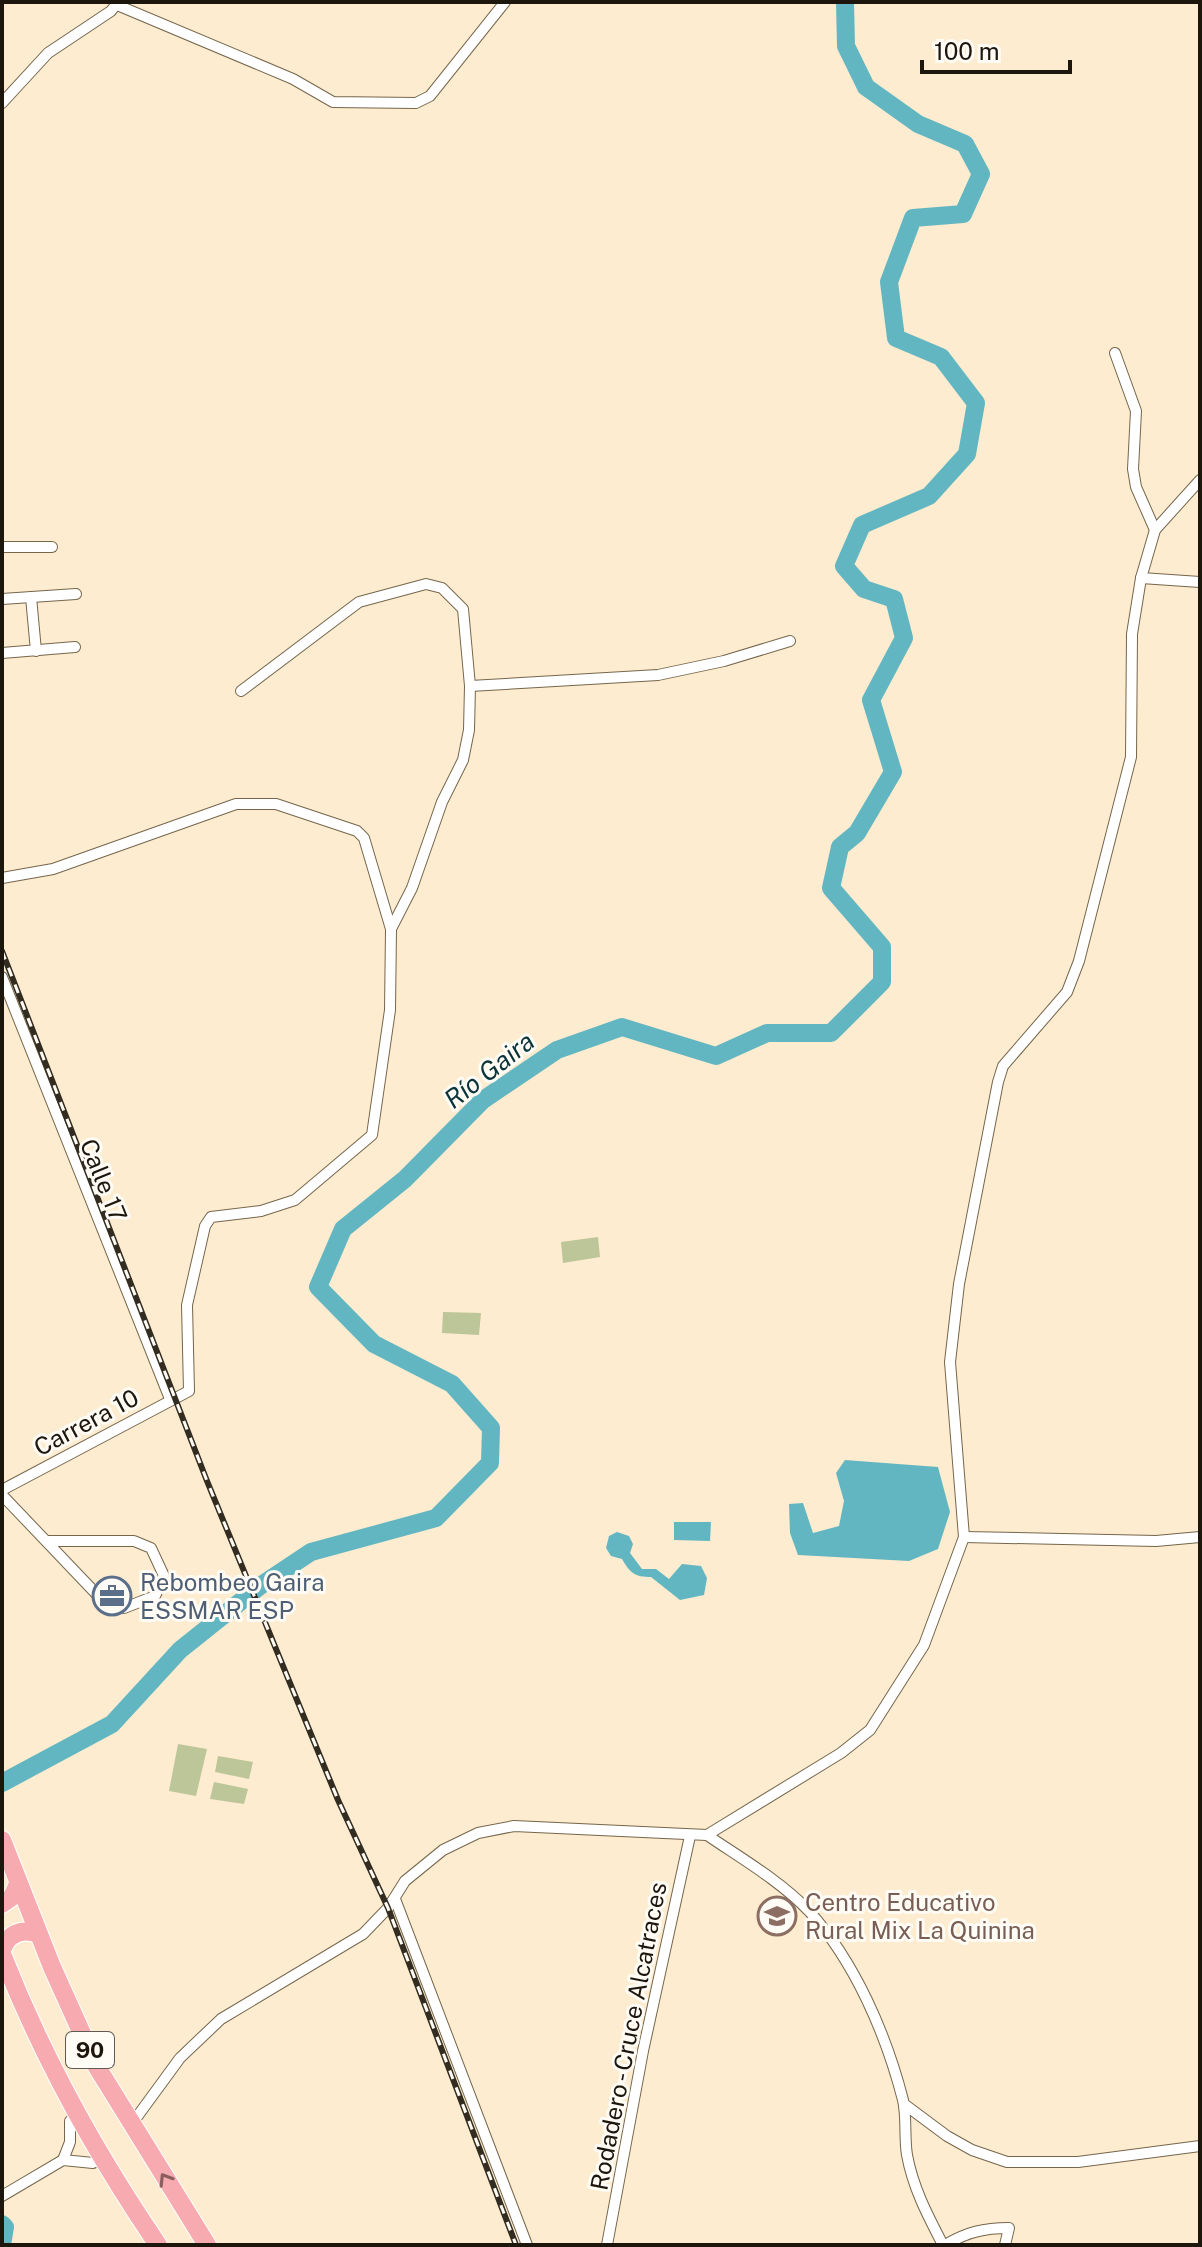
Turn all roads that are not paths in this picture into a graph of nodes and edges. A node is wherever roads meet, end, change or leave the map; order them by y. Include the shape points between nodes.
1 (505, 2) edge
2 (118, 3) edge
3 (2, 103) edge
4 (1115, 353) dead end
5 (1200, 480) edge
6 (1155, 530) junction
7 (2, 547) edge
8 (52, 547) dead end
9 (1141, 578) junction
10 (1200, 582) edge
11 (76, 594) dead end
12 (31, 597) junction
13 (2, 599) edge
14 (790, 641) dead end
15 (75, 647) dead end
16 (36, 651) junction
17 (2, 653) edge
18 (470, 686) junction
19 (241, 691) dead end
20 (2, 878) edge
21 (391, 929) junction
22 (2, 977) edge
23 (170, 1399) junction
24 (2, 1493) edge
25 (964, 1537) junction
26 (1200, 1537) edge
27 (48, 1541) junction
28 (707, 1835) junction
29 (690, 1836) junction
30 (2, 1840) edge
31 (18, 1884) junction
32 (395, 1899) junction
33 (2, 1904) edge
34 (38, 1934) junction
35 (2, 1951) edge
36 (29, 2021) junction
37 (904, 2104) junction
38 (70, 2121) junction
39 (131, 2125) junction
40 (1200, 2146) edge
41 (63, 2160) junction
42 (93, 2163) junction
43 (2, 2196) edge
44 (157, 2245) edge
45 (207, 2245) edge
46 (527, 2245) edge
47 (607, 2245) edge
48 (944, 2245) edge
49 (1005, 2245) edge

1 - 2 street via 430,96 416,103 333,102 293,79
2 - 3 street via 48,53
4 - 6 street via 1136,411 1136,487
5 - 6 street
6 - 9 street
7 - 8 street
9 - 10 street
9 - 25 street via 1132,634 1131,757 1093,905 1067,992 1003,1066 959,1284 950,1362
11 - 12 street
12 - 13 street
12 - 16 street
14 - 18 street via 658,675
15 - 16 street
16 - 17 street
18 - 19 street via 463,609 442,588 426,584 359,602
18 - 21 street via 463,760
20 - 21 street via 53,869 236,804 276,804 357,831 364,838
21 - 23 street, Carrera 10 via 390,1010 372,1135 295,1200 261,1211 211,1217 187,1305 189,1391
22 - 23 street, Calle 17
23 - 24 street, Carrera 10
24 - 27 street
25 - 26 street
25 - 28 street via 924,1645 870,1730
27 - 27 street via 106,1604 124,1608 155,1596 164,1576 151,1548 134,1541
28 - 29 street
28 - 37 street via 755,1865 808,1910 843,1954 887,2050
29 - 32 street via 514,1826 478,1833 443,1850 405,1881
29 - 47 street, Rodadero - Cruce Alcatraces
30 - 31 highway, 90
31 - 33 highway
31 - 34 highway, 90
32 - 39 street via 340,1951 221,2019 180,2058
32 - 46 street
34 - 35 highway via 19,1932 7,1939
34 - 39 highway, 90 via 97,2067
35 - 36 highway, 90
36 - 38 highway
36 - 44 highway, 90
37 - 40 street via 947,2136 1007,2162 1078,2162
37 - 48 street via 907,2154 917,2190
38 - 41 street
38 - 42 highway
45 -> 39 highway, 90
41 - 42 street
41 - 43 street
42 - 44 highway
48 - 49 street via 963,2234 1009,2228

